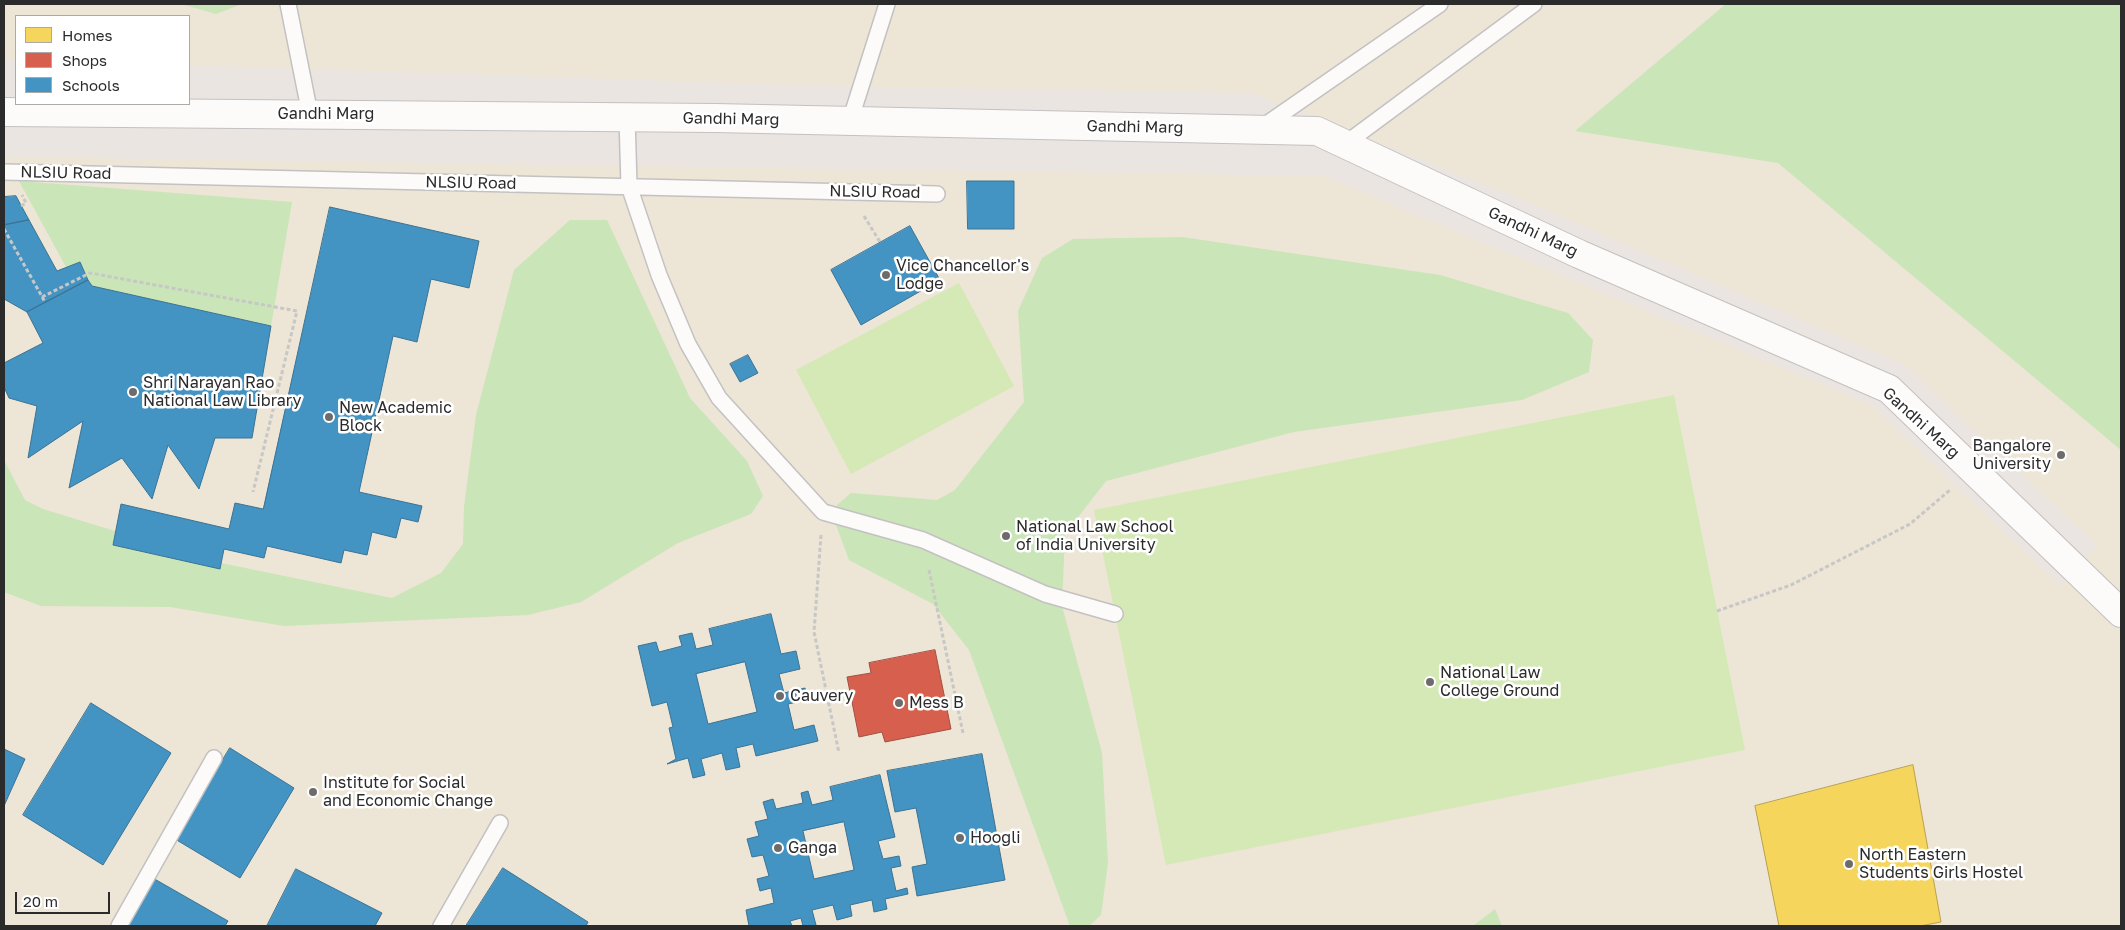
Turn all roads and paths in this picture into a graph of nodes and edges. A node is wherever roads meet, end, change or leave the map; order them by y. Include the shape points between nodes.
1 (288, 4) edge
2 (887, 4) edge
3 (1440, 4) edge
4 (1534, 4) edge
5 (4, 112) edge
6 (310, 114) junction
7 (627, 117) junction
8 (850, 121) junction
9 (1258, 130) junction
10 (1345, 144) junction
11 (4, 172) edge
12 (630, 186) junction
13 (937, 194) dead end
14 (26, 203) dead end
15 (21, 206) dead end
16 (4, 229) edge
17 (42, 297) junction
18 (45, 302) dead end
19 (1973, 470) junction
20 (253, 492) dead end
21 (822, 512) junction
22 (923, 540) junction
23 (1717, 611) dead end
24 (2121, 613) edge
25 (1115, 614) dead end
26 (963, 733) dead end
27 (839, 753) dead end
28 (214, 758) dead end
29 (500, 823) dead end
30 (118, 926) edge
31 (441, 926) edge

1 - 6 lane
2 - 8 lane
3 - 9 lane
4 - 10 lane
5 - 6 main road, Gandhi Marg
6 - 7 main road, Gandhi Marg
7 - 8 main road, Gandhi Marg
7 - 12 lane
8 - 9 main road, Gandhi Marg
9 - 10 main road, Gandhi Marg via 1317,131
10 - 19 main road, Gandhi Marg via 1578,254 1889,389
11 - 12 lane, NLSIU Road
12 - 13 lane, NLSIU Road
12 - 21 lane via 659,275 688,344 719,398
14 - 15 path
16 - 17 path
17 - 18 path
17 - 20 path via 90,273 297,311
19 - 23 path via 1910,524 1791,584
19 - 24 main road, Gandhi Marg
21 - 22 lane
21 - 27 path via 814,632
22 - 25 lane via 1045,594
22 - 26 path
28 - 30 lane
29 - 31 lane

